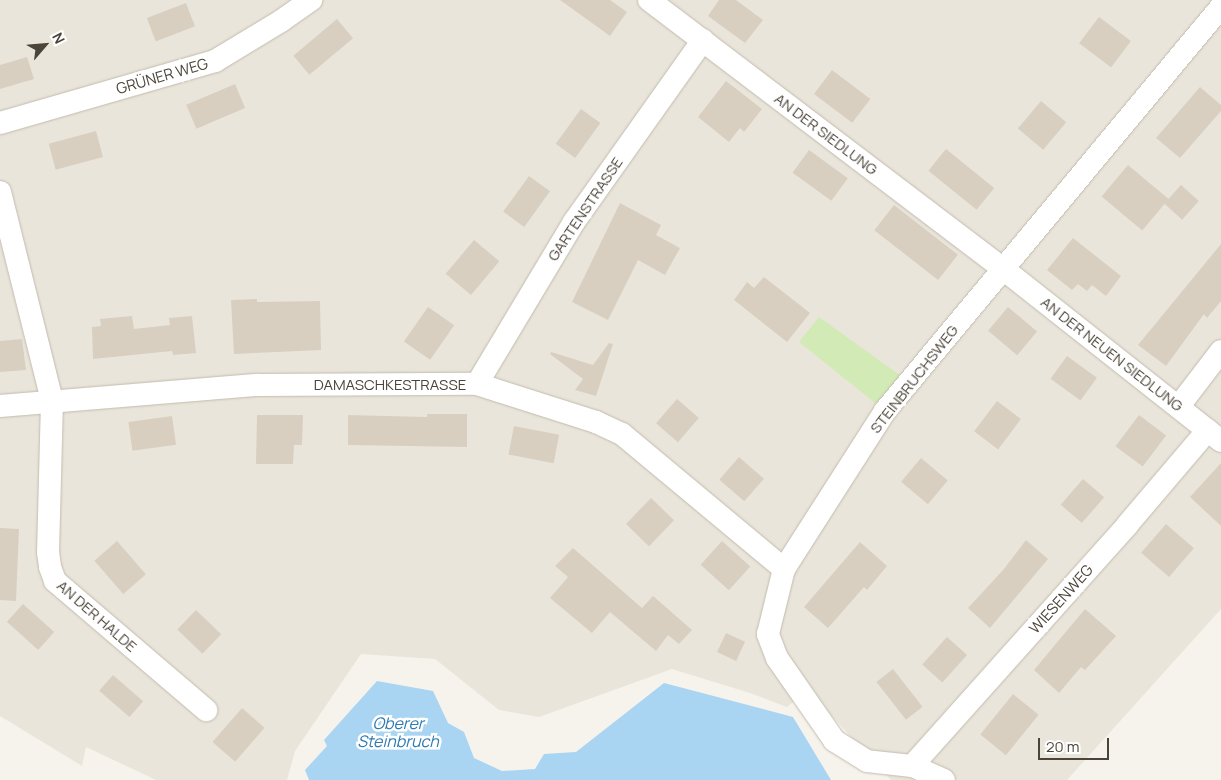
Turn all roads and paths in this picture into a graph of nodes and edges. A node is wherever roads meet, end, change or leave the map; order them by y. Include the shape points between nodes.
1 (311, 0) edge
2 (649, 0) edge
3 (1221, 7) edge
4 (703, 40) junction
5 (0, 123) edge
6 (0, 192) edge
7 (1002, 268) junction
8 (1221, 351) edge
9 (477, 384) junction
10 (52, 401) junction
11 (0, 406) edge
12 (1179, 406) junction
13 (1214, 435) edge
14 (784, 569) junction
15 (206, 710) dead end
16 (912, 766) junction
17 (944, 780) edge

1 - 5 street, GRÜNER WEG via 215,61
2 - 4 street, AN DER SIEDLUNG
3 - 7 street, STEINBRUCHSWEG
4 - 7 street, AN DER SIEDLUNG
4 - 9 street, GARTENSTRASSE via 574,222
6 - 10 street
7 - 12 street, AN DER NEUEN SIEDLUNG
7 - 14 street, STEINBRUCHSWEG via 885,411
8 - 12 street
9 - 10 street, DAMASCHKESTRASSE via 258,385
9 - 14 street, DAMASCHKESTRASSE via 596,422 622,434
10 - 11 street, DAMASCHKESTRASSE
10 - 15 street, AN DER HALDE via 48,552 55,581
12 - 13 street, AN DER NEUEN SIEDLUNG
13 - 16 street, WIESENWEG via 1128,524
14 - 16 street, STEINBRUCHSWEG via 768,634 777,658 834,740 866,761
16 - 17 street, STEINBRUCHSWEG

